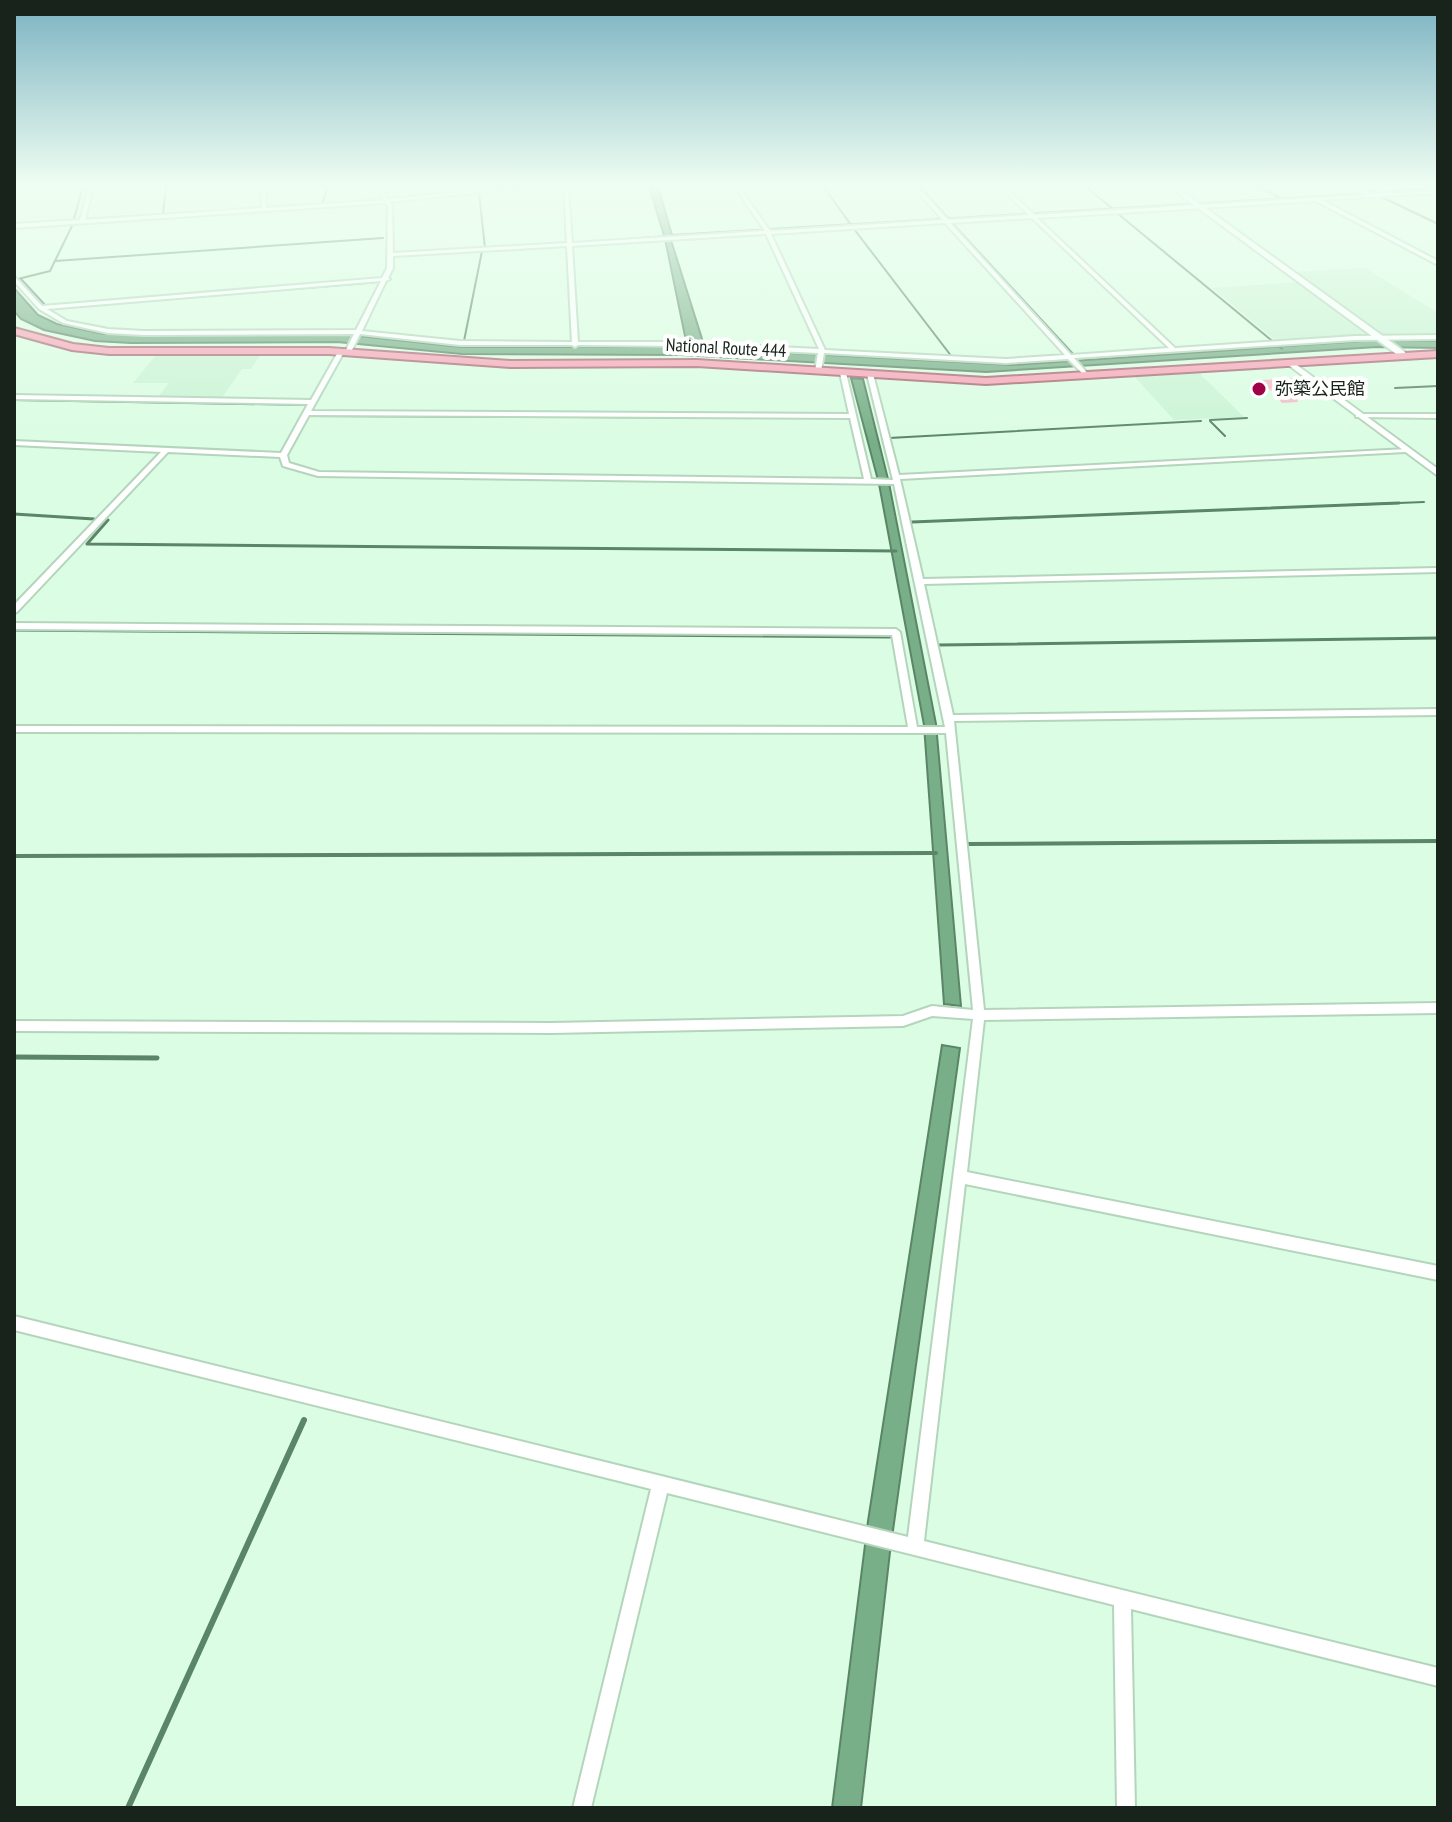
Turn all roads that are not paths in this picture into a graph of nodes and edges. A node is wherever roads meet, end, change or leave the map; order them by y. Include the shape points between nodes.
1 (388, 271) edge
2 (571, 271) edge
3 (785, 271) edge
4 (992, 271) edge
5 (1091, 271) edge
6 (1289, 271) edge
7 (15, 279) edge
8 (387, 279) junction
9 (41, 308) junction
10 (14, 331) edge
11 (358, 332) junction
12 (1438, 337) edge
13 (1382, 338) junction
14 (575, 345) junction
15 (347, 350) junction
16 (1174, 350) junction
17 (822, 352) junction
18 (1399, 352) junction
19 (1438, 354) edge
20 (1072, 359) junction
21 (1290, 362) junction
22 (818, 368) junction
23 (845, 373) junction
24 (1084, 373) junction
25 (868, 374) junction
26 (14, 397) edge
27 (312, 402) junction
28 (306, 413) junction
29 (853, 416) junction
30 (1358, 416) junction
31 (1438, 416) edge
32 (14, 443) edge
33 (166, 450) junction
34 (1405, 450) junction
35 (283, 455) junction
36 (1438, 473) edge
37 (895, 481) junction
38 (872, 482) junction
39 (1438, 570) edge
40 (919, 582) junction
41 (14, 596) edge
42 (26, 597) junction
43 (14, 610) edge
44 (14, 626) edge
45 (1438, 712) edge
46 (946, 726) junction
47 (14, 729) edge
48 (916, 730) junction
49 (1438, 1008) edge
50 (979, 1015) junction
51 (14, 1026) edge
52 (960, 1177) junction
53 (1438, 1273) edge
54 (14, 1323) edge
55 (661, 1483) junction
56 (909, 1545) junction
57 (1122, 1598) junction
58 (1438, 1677) edge
59 (582, 1808) edge
60 (1126, 1808) edge

1 - 8 street
2 - 14 street
3 - 17 street
4 - 20 street
5 - 16 street
6 - 13 street
7 - 9 street
8 - 9 street
8 - 11 street
9 - 11 street via 65,322 108,331
10 - 15 highway, National Route 444 via 109,351
11 - 14 street via 460,343
11 - 15 street
12 - 13 street
13 - 16 street
13 - 18 street
14 - 17 street via 689,344
15 - 22 highway, National Route 444 via 461,362
15 - 27 street
16 - 20 street
17 - 20 street via 992,361
17 - 22 street
18 - 19 highway, National Route 444
18 - 21 highway, National Route 444
20 - 24 street
21 - 24 highway, National Route 444
21 - 30 street
22 - 23 highway, National Route 444
23 - 25 highway, National Route 444
23 - 29 street
24 - 25 highway, National Route 444 via 986,381
25 - 37 street
26 - 27 street
27 - 28 street
28 - 29 street
28 - 35 street
29 - 38 street
30 - 31 street
30 - 34 street
32 - 33 street
33 - 35 street
33 - 42 street
34 - 36 street
34 - 37 street
35 - 38 street via 286,464 318,474
37 - 38 street
37 - 40 street
39 - 40 street
40 - 46 street
41 - 42 street
42 - 43 street
44 - 48 street via 896,632
45 - 46 street
46 - 48 street
46 - 50 street
47 - 48 street
49 - 50 street
50 - 51 street via 932,1011 903,1021 551,1028
50 - 52 street
52 - 53 street
52 - 56 street
54 - 55 street
55 - 56 street
55 - 59 street
56 - 57 street
57 - 58 street
57 - 60 street

